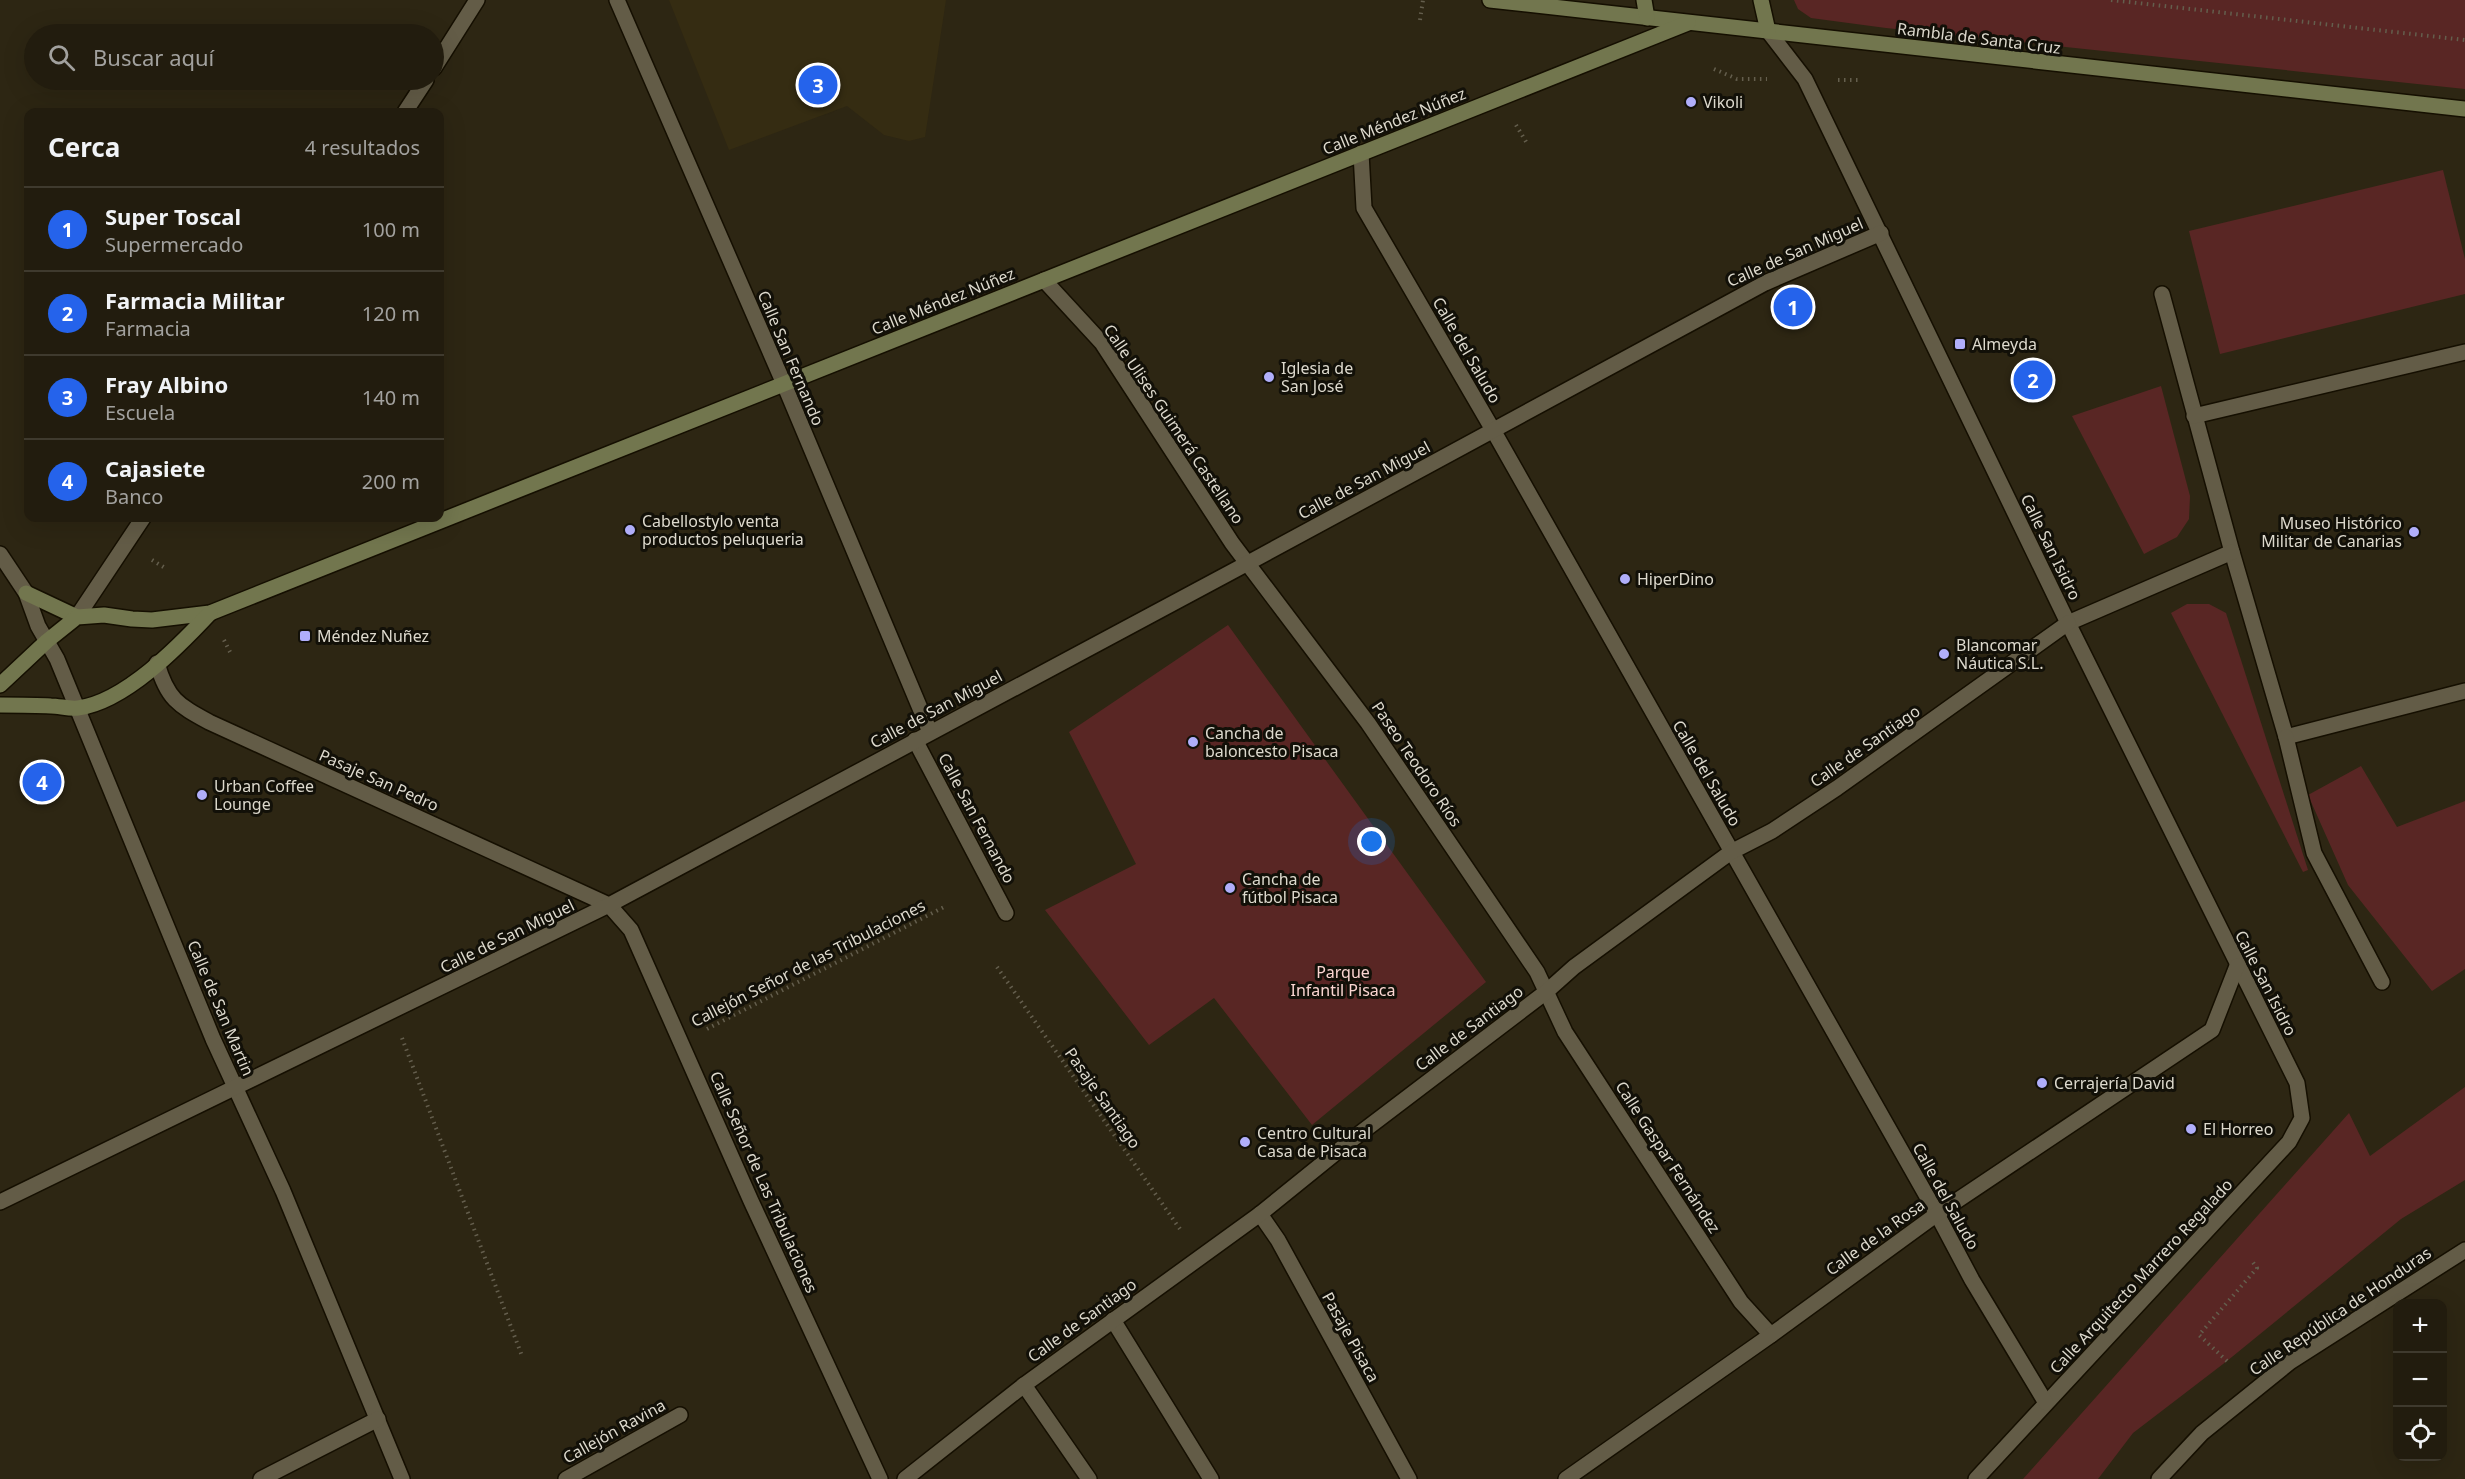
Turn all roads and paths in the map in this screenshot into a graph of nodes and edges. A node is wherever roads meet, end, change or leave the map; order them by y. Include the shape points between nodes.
1 (477, 0) edge
2 (617, 0) edge
3 (1423, 0) edge
4 (1490, 0) edge
5 (1644, 0) edge
6 (1761, 0) edge
7 (2110, 0) edge
8 (1647, 18) junction
9 (1420, 20) dead end
10 (1688, 23) junction
11 (1768, 31) junction
12 (2465, 40) edge
13 (444, 52) edge
14 (419, 90) edge
15 (408, 108) edge
16 (2465, 109) edge
17 (1361, 153) junction
18 (1881, 233) junction
19 (1044, 280) junction
20 (2162, 294) dead end
21 (2465, 352) edge
22 (2447, 356) junction
23 (2465, 364) edge
24 (784, 384) junction
25 (2194, 416) junction
26 (1493, 430) junction
27 (444, 520) edge
28 (140, 522) edge
29 (438, 522) edge
30 (2232, 552) junction
31 (0, 554) edge
32 (1248, 563) junction
33 (26, 593) junction
34 (210, 613) junction
35 (77, 617) junction
36 (2068, 623) junction
37 (47, 641) junction
38 (156, 663) junction
39 (0, 685) edge
40 (2465, 691) edge
41 (0, 705) edge
42 (76, 708) junction
43 (930, 732) junction
44 (2286, 737) junction
45 (915, 740) junction
46 (1731, 852) junction
47 (609, 905) junction
48 (946, 906) dead end
49 (1006, 913) dead end
50 (2237, 966) junction
51 (997, 967) dead end
52 (2382, 982) dead end
53 (1546, 992) junction
54 (393, 1012) junction
55 (682, 1042) junction
56 (2297, 1083) joint
57 (235, 1088) junction
58 (0, 1202) edge
59 (1260, 1214) junction
60 (1937, 1214) junction
61 (1183, 1233) dead end
62 (2465, 1250) edge
63 (2252, 1261) dead end
64 (1113, 1320) junction
65 (1771, 1335) junction
66 (522, 1356) dead end
67 (2227, 1360) dead end
68 (1024, 1385) junction
69 (2046, 1403) junction
70 (680, 1415) dead end
71 (378, 1419) junction
72 (261, 1479) edge
73 (402, 1479) edge
74 (566, 1479) edge
75 (880, 1479) edge
76 (905, 1479) edge
77 (1089, 1479) edge
78 (1210, 1479) edge
79 (1409, 1479) edge
80 (1566, 1479) edge
81 (1976, 1479) edge
82 (2159, 1479) edge

1 - 13 street
2 - 24 street, Calle San Fernando
3 - 9 path
4 - 8 street, Rambla de Santa Cruz
5 - 8 street
6 - 11 street
7 - 12 path
8 - 10 street, Rambla de Santa Cruz
10 - 11 street, Rambla de Santa Cruz
10 - 17 street, Calle Méndez Núñez
11 - 16 street, Rambla de Santa Cruz
11 - 18 street, Calle San Isidro via 1805,80
14 - 15 street
17 - 19 street, Calle Méndez Núñez
17 - 26 street, Calle del Saludo via 1364,208
18 - 26 street, Calle de San Miguel via 1765,283
18 - 36 street, Calle San Isidro
19 - 24 street, Calle Méndez Núñez
19 - 32 street, Calle Ulises Guimerá Castellano via 1102,343
20 - 25 street
21 - 22 street
22 - 23 street
22 - 25 street
24 - 27 street, Calle Méndez Núñez
24 - 43 street, Calle San Fernando
25 - 30 street
26 - 32 street, Calle de San Miguel
26 - 46 street, Calle del Saludo
28 - 35 street
29 - 34 street, Calle Méndez Núñez
30 - 36 street, Calle de Santiago
30 - 44 street
31 - 33 street, Calle de San Martin
32 - 43 street, Calle de San Miguel
32 - 53 street, Paseo Teodoro Ríos via 1368,723 1537,972
33 - 35 street
33 - 37 street, Calle de San Martin
34 - 35 street, Calle Méndez Núñez via 152,620 104,615
34 - 38 street, Calle Méndez Núñez
35 - 37 street
36 - 46 street, Calle de Santiago via 1837,789
36 - 50 street, Calle San Isidro
37 - 39 street
37 - 42 street, Calle de San Martin
38 - 42 street, Calle Méndez Núñez via 109,698
38 - 47 street, Pasaje San Pedro via 163,685 174,699 209,722
40 - 44 street
41 - 42 street, Calle Méndez Núñez
42 - 57 street, Calle de San Martin
43 - 45 street, Calle de San Miguel
44 - 52 street via 2314,853
45 - 47 street, Calle de San Miguel
45 - 49 street, Calle San Fernando
46 - 53 street, Calle de Santiago via 1574,967
46 - 60 street, Calle del Saludo
47 - 54 street, Calle de San Miguel
47 - 55 street, Calle Señor de Las Tribulaciones via 631,930
48 - 55 path, Callejón Señor de las Tribulaciones
50 - 56 street, Calle San Isidro
50 - 60 street, Calle de la Rosa via 2212,1030
51 - 61 path, Pasaje Santiago
53 - 59 street, Calle de Santiago
53 - 65 street, Calle Gaspar Fernández via 1565,1032 1741,1302
54 - 57 street, Calle de San Miguel
54 - 66 path
55 - 75 street, Calle Señor de Las Tribulaciones via 751,1202
56 - 69 street, Calle Arquitecto Marrero Regalado via 2302,1118 2289,1143
57 - 58 street, Calle de San Miguel
57 - 71 street, Calle de San Martin via 283,1191
59 - 64 street, Calle de Santiago
59 - 79 street, Pasaje Pisaca
60 - 65 street, Calle de la Rosa
60 - 69 street, Calle del Saludo
62 - 82 street, Calle República de Honduras via 2290,1362 2202,1434
63 - 67 path via 2257,1268 2199,1335
64 - 68 street, Calle de Santiago
64 - 78 street
65 - 80 street, Calle de la Rosa
68 - 76 street, Calle de Santiago
68 - 77 street
69 - 81 street, Calle Arquitecto Marrero Regalado
70 - 74 street, Callejón Ravina
71 - 72 street
71 - 73 street, Calle de San Martin

